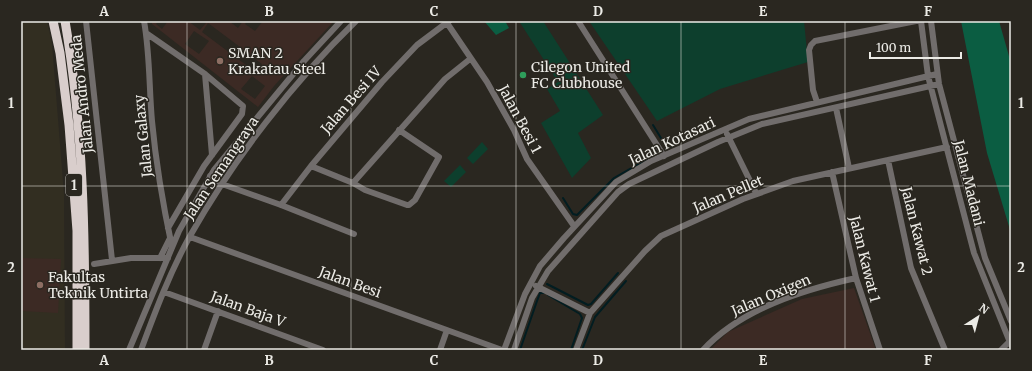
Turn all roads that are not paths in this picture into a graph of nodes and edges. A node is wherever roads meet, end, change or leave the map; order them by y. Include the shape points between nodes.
1 (53, 21) edge
2 (86, 21) edge
3 (144, 21) edge
4 (341, 21) edge
5 (356, 21) edge
6 (578, 21) edge
7 (916, 21) edge
8 (922, 21) edge
9 (931, 21) edge
10 (67, 22) edge
11 (448, 22) edge
12 (146, 33) junction
13 (470, 59) junction
14 (205, 74) junction
15 (937, 74) junction
16 (928, 76) junction
17 (939, 84) junction
18 (931, 86) junction
19 (817, 102) junction
20 (836, 108) junction
21 (724, 129) junction
22 (399, 130) junction
23 (728, 138) junction
24 (947, 147) junction
25 (662, 153) junction
26 (212, 155) junction
27 (888, 160) junction
28 (311, 166) junction
29 (849, 168) junction
30 (832, 172) junction
31 (210, 176) junction
32 (353, 183) junction
33 (222, 184) junction
34 (756, 193) junction
35 (281, 204) junction
36 (574, 226) junction
37 (168, 228) junction
38 (354, 234) dead end
39 (190, 237) junction
40 (170, 238) junction
41 (172, 247) junction
42 (160, 258) junction
43 (168, 258) junction
44 (112, 260) junction
45 (94, 264) dead end
46 (856, 278) junction
47 (530, 283) junction
48 (538, 287) junction
49 (164, 292) junction
50 (218, 311) junction
51 (590, 313) junction
52 (1011, 321) edge
53 (447, 330) junction
54 (1010, 343) edge
55 (76, 350) edge
56 (85, 350) edge
57 (129, 350) edge
58 (141, 350) edge
59 (204, 350) edge
60 (323, 350) edge
61 (440, 350) edge
62 (503, 350) edge
63 (514, 350) edge
64 (576, 350) edge
65 (703, 350) edge
66 (880, 350) edge
67 (943, 350) edge
68 (1001, 350) edge

1 - 55 highway, 1 via 68,103 77,231
2 - 44 street, Jalan Andro Meda
3 - 12 street, Jalan Galaxy
4 - 31 street, Jalan Semangraya via 304,61
5 - 33 street, Jalan Semangraya via 268,119
6 - 25 street
7 - 19 street via 816,41 811,45 809,50 812,82
8 - 16 street, Jalan Madani
9 - 15 street, Jalan Madani
10 - 56 highway, 1 via 76,103 85,238
11 - 13 street, Jalan Besi 1
11 - 28 street, Jalan Besi IV via 417,45
12 - 14 street
12 - 37 street, Jalan Galaxy via 152,121 161,197
13 - 22 street via 445,79
13 - 36 street, Jalan Besi 1 via 491,89 527,159
14 - 26 street
14 - 26 street via 243,106 242,114
15 - 16 street, Jalan Kotasari
15 - 17 street, Jalan Madani
16 - 18 street, Jalan Madani
16 - 19 street, Jalan Kotasari
17 - 18 street, Jalan Kotasari
17 - 52 street, Jalan Madani via 985,258
18 - 20 street, Jalan Kotasari
18 - 24 street, Jalan Madani
19 - 21 street, Jalan Kotasari via 749,119
20 - 23 street, Jalan Kotasari via 762,124
20 - 29 street
21 - 23 street
21 - 25 street, Jalan Kotasari
22 - 32 street
22 - 32 street via 439,157 415,200 409,205 404,204
23 - 34 street
23 - 48 street, Jalan Kotasari via 629,184 548,270
24 - 27 street, Jalan Pellet
24 - 54 street, Jalan Madani via 977,262
25 - 36 street, Jalan Kotasari via 616,182
26 - 37 street
27 - 29 street, Jalan Pellet
27 - 67 street, Jalan Kawat 2 via 911,268
28 - 32 street
28 - 35 street, Jalan Besi IV
29 - 30 street, Jalan Pellet
30 - 34 street, Jalan Pellet via 793,180
30 - 46 street, Jalan Kawat 1
31 - 33 street
31 - 41 street, Jalan Semangraya
33 - 35 street
33 - 39 street, Jalan Semangraya
34 - 51 street, Jalan Pellet via 661,236
35 - 38 street
36 - 47 street, Jalan Kotasari via 540,266
37 - 40 street, Jalan Galaxy
39 - 49 street, Jalan Semangraya
39 - 53 street, Jalan Besi
40 - 41 street, Jalan Galaxy
40 - 42 street
41 - 43 street, Jalan Semangraya
42 - 43 street
42 - 44 street
43 - 57 street, Jalan Semangraya
44 - 45 street
46 - 65 street, Jalan Oxigen via 826,285 758,312 722,331
46 - 66 street, Jalan Kawat 1
47 - 48 street
47 - 62 street, Jalan Kotasari
48 - 51 street
48 - 63 street, Jalan Kotasari
49 - 50 street, Jalan Baja V
49 - 58 street, Jalan Semangraya
50 - 59 street
50 - 60 street, Jalan Baja V
51 - 64 street, Jalan Pellet
53 - 61 street
53 - 62 street, Jalan Besi
54 - 68 street

